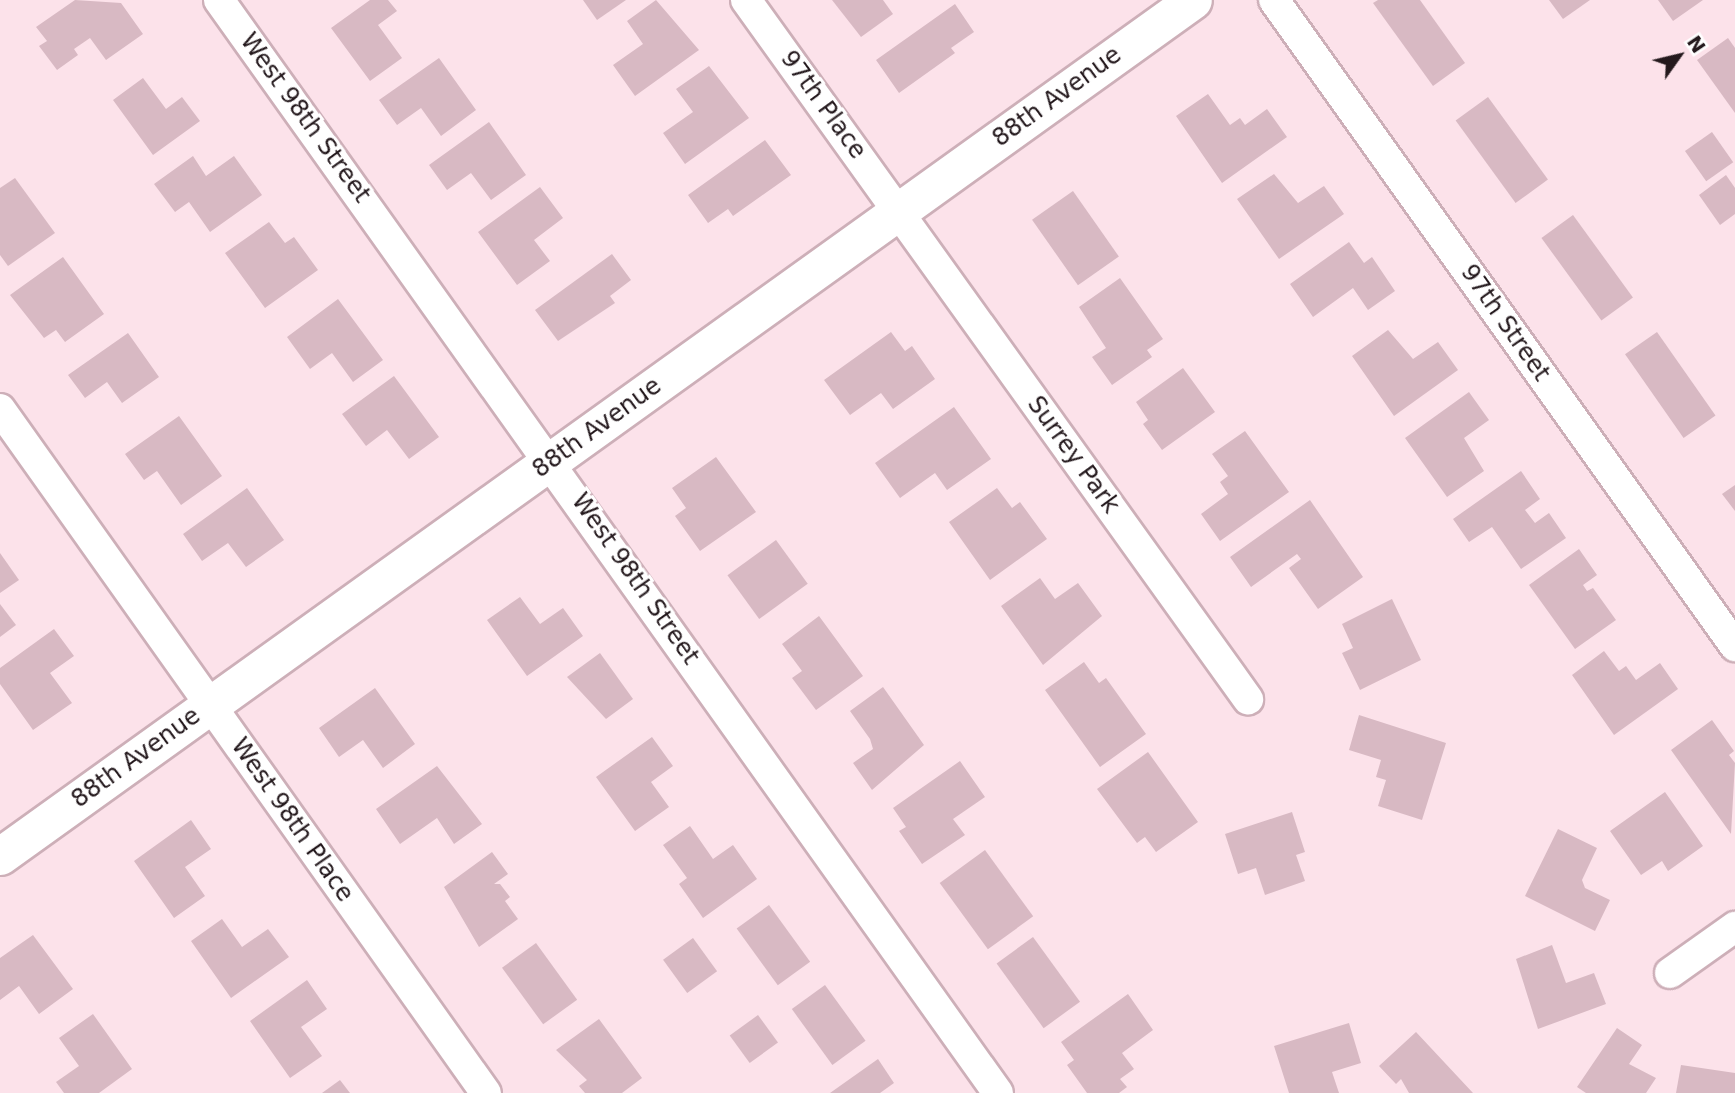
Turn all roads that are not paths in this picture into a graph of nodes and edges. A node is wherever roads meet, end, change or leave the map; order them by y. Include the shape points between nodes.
1 (219, 0) edge
2 (746, 0) edge
3 (1193, 0) edge
4 (1274, 0) edge
5 (899, 211) junction
6 (0, 409) edge
7 (551, 461) junction
8 (1735, 646) edge
9 (1248, 699) dead end
10 (210, 705) junction
11 (0, 856) edge
12 (1735, 926) edge
13 (1670, 973) dead end
14 (486, 1093) edge
15 (998, 1093) edge

1 - 7 street, West 98th Street
2 - 5 street, 97th Place
3 - 5 street, 88th Avenue
4 - 8 street, 97th Street
5 - 7 street, 88th Avenue
5 - 9 street, Surrey Park
6 - 10 street, West 98th Place
7 - 10 street, 88th Avenue
7 - 15 street, West 98th Street
10 - 11 street, 88th Avenue
10 - 14 street, West 98th Place
12 - 13 street

